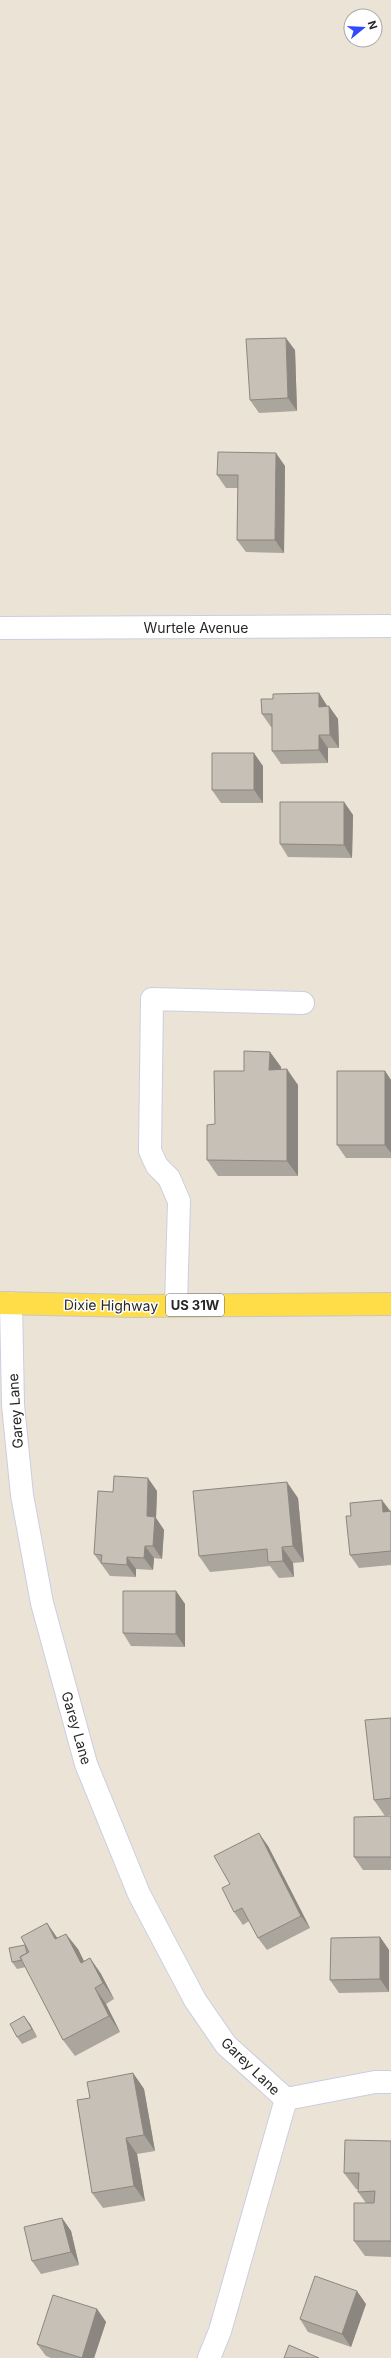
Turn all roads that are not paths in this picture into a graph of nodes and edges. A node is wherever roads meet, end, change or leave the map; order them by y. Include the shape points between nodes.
1 (391, 626) edge
2 (0, 628) edge
3 (302, 1003) dead end
4 (6, 1303) edge
5 (391, 1304) edge
6 (176, 1306) junction
7 (391, 2082) edge
8 (286, 2099) junction
9 (209, 2358) edge

1 - 2 street, Wurtele Avenue
3 - 6 street via 152,999 150,1151 157,1166 169,1178 179,1201
4 - 6 main road, Dixie Highway / US 31W
4 - 8 street, Garey Lane via 22,1494 42,1603 86,1764 139,1894 195,2000 226,2045
5 - 6 main road, Dixie Highway / US 31W
7 - 8 street, Garey Lane via 375,2082
8 - 9 street, Garey Lane via 220,2331

